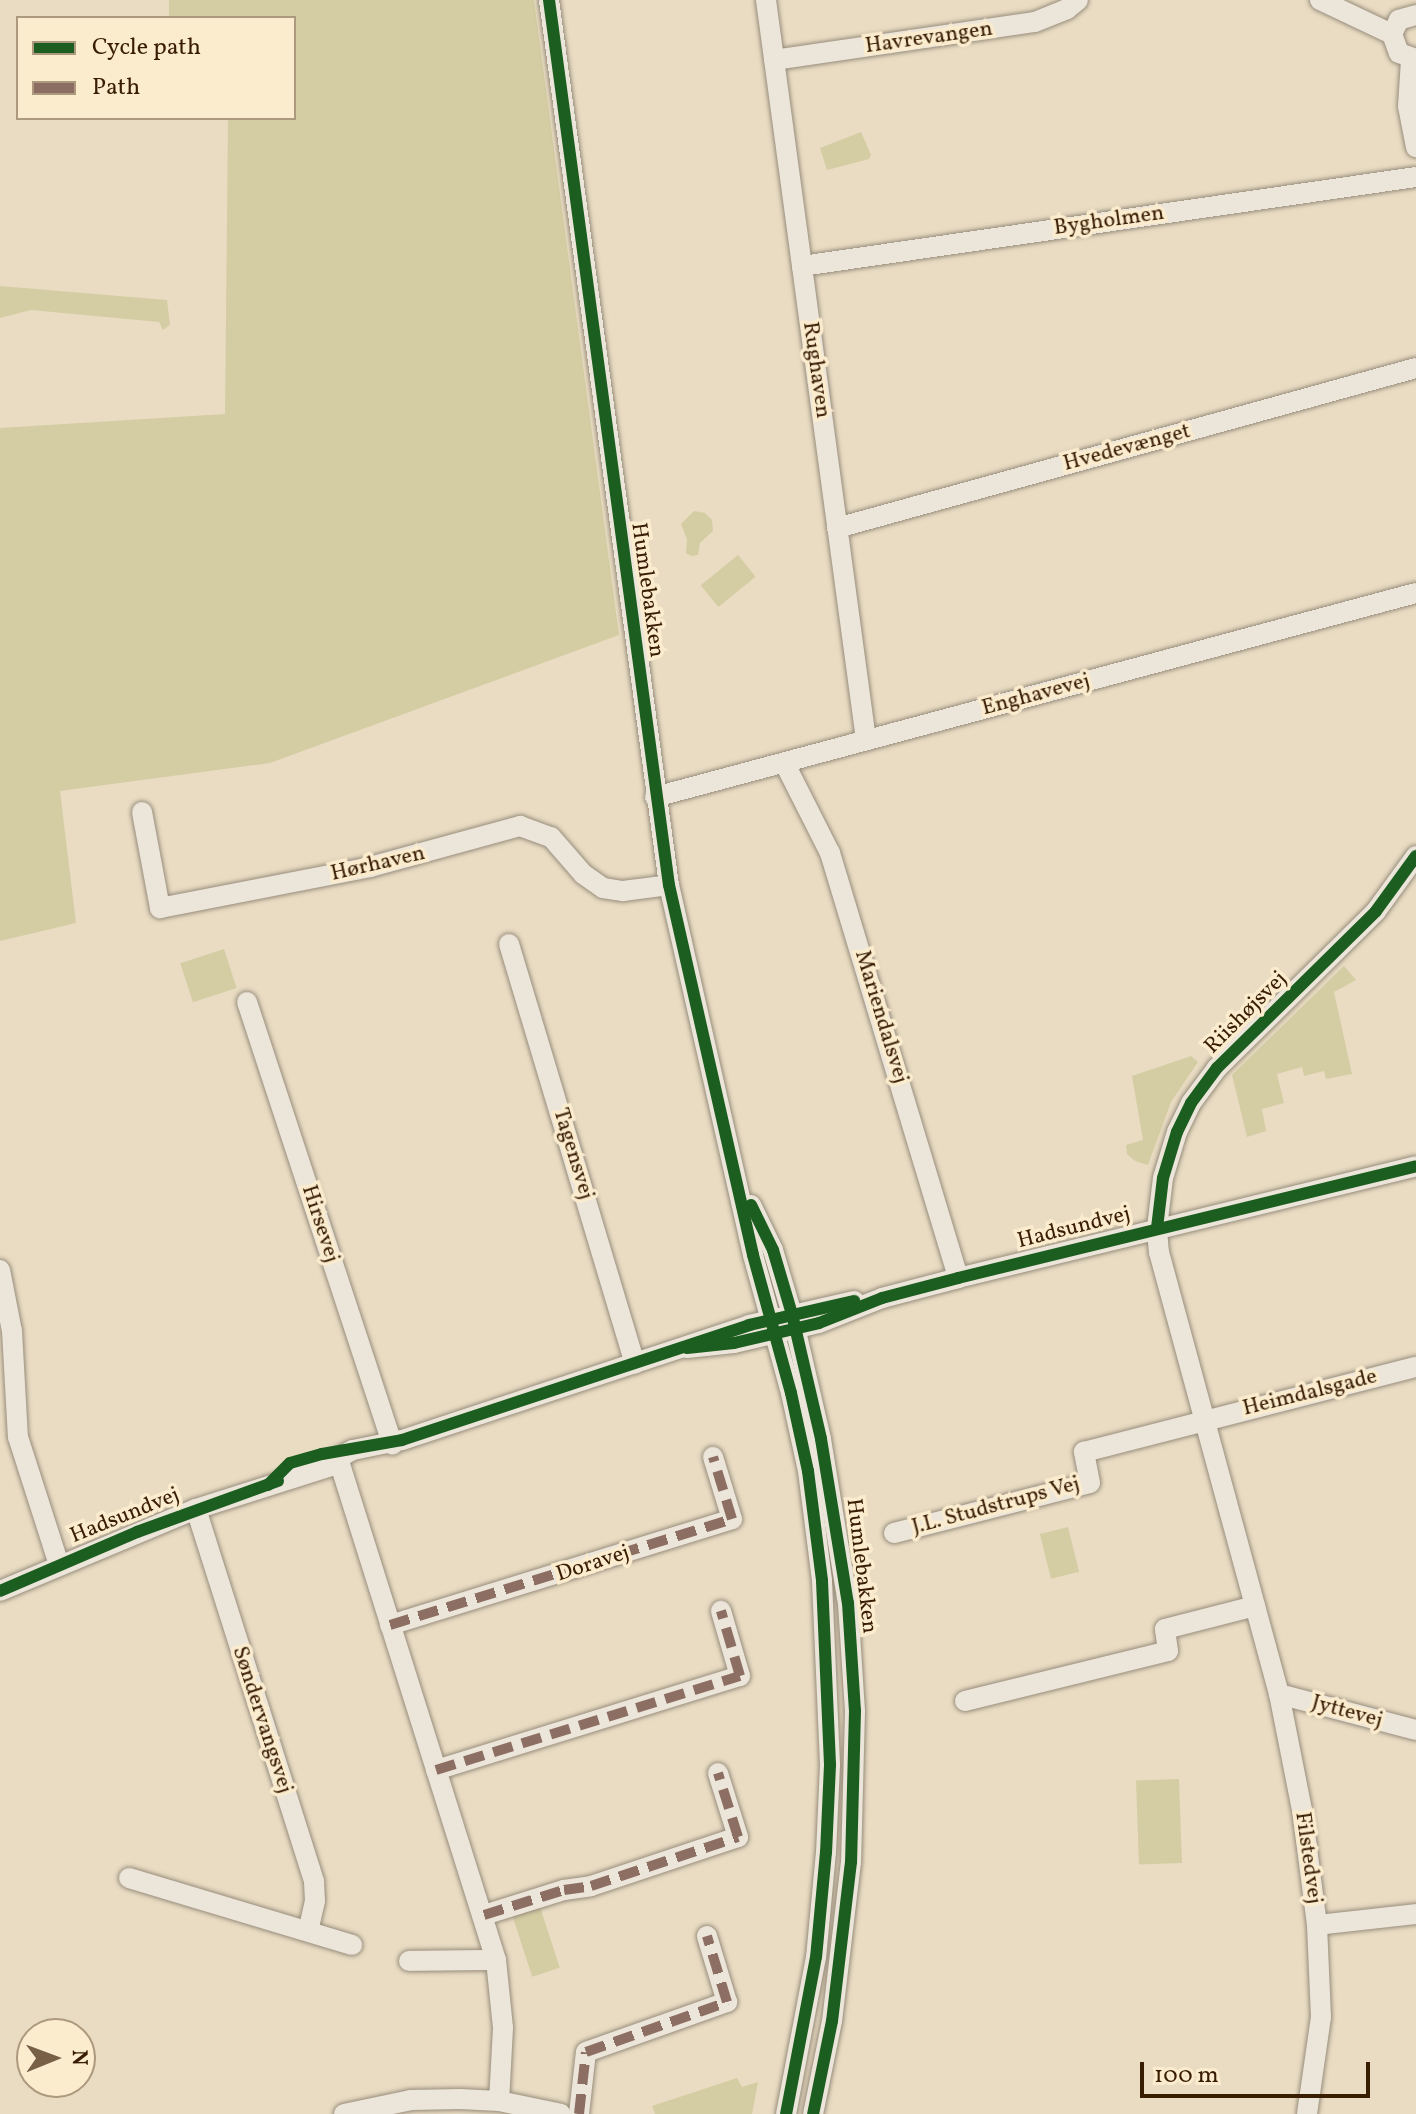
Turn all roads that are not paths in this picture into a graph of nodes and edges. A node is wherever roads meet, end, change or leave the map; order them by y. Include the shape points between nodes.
1 (549, 0) edge
2 (766, 0) edge
3 (1078, 0) edge
4 (1320, 0) edge
5 (1416, 15) edge
6 (1392, 34) junction
7 (774, 60) junction
8 (1414, 60) edge
9 (1416, 147) edge
10 (1416, 177) edge
11 (802, 266) junction
12 (1416, 368) edge
13 (837, 528) junction
14 (1416, 593) edge
15 (866, 740) junction
16 (785, 764) junction
17 (655, 797) junction
18 (142, 812) dead end
19 (1416, 856) edge
20 (669, 885) junction
21 (509, 944) dead end
22 (247, 1002) dead end
23 (1416, 1166) edge
24 (1157, 1228) junction
25 (0, 1270) edge
26 (958, 1278) junction
27 (783, 1324) junction
28 (635, 1364) junction
29 (1416, 1367) edge
30 (1204, 1419) junction
31 (396, 1442) junction
32 (713, 1457) dead end
33 (334, 1463) junction
34 (196, 1509) junction
35 (894, 1533) dead end
36 (59, 1565) junction
37 (0, 1591) edge
38 (1255, 1606) junction
39 (721, 1611) dead end
40 (390, 1625) junction
41 (1279, 1694) junction
42 (965, 1701) dead end
43 (1416, 1730) edge
44 (436, 1770) junction
45 (718, 1773) dead end
46 (129, 1878) dead end
47 (1416, 1914) edge
48 (484, 1915) junction
49 (1317, 1925) junction
50 (308, 1931) junction
51 (707, 1936) dead end
52 (352, 1945) dead end
53 (496, 1960) junction
54 (409, 1961) dead end
55 (499, 2101) junction
56 (344, 2114) edge
57 (561, 2114) edge
58 (579, 2114) edge
59 (786, 2114) edge
60 (813, 2114) edge
61 (1307, 2114) edge

1 - 17 street, Humlebakken
2 - 7 street, Rughaven
3 - 7 street, Havrevangen via 1022,24
4 - 6 street
5 - 6 street via 1399,20
6 - 8 street via 1394,48
7 - 11 street, Rughaven
8 - 9 street via 1408,106
10 - 11 street, Bygholmen
11 - 13 street, Rughaven
12 - 13 street, Hvedevænget
13 - 15 street, Rughaven
14 - 15 street, Enghavevej
15 - 16 street, Enghavevej
16 - 17 street, Enghavevej
16 - 26 street, Mariendalsvej via 830,853
17 - 20 street, Humlebakken
18 - 20 street, Hørhaven via 160,908 382,865 520,826 551,837 583,874 603,888
19 - 24 street, Riishøjsvej via 1376,911 1217,1068 1191,1103 1163,1178
20 - 27 street, Humlebakken via 738,1180
21 - 28 street, Tagensvej
22 - 31 street, Hirsevej
23 - 24 street, Hadsundvej
24 - 26 street, Hadsundvej
24 - 30 street, Filstedvej via 1159,1253
25 - 36 street via 12,1331 18,1437
26 - 27 street, Hadsundvej via 882,1298 844,1315
27 - 28 street, Hadsundvej via 734,1343 687,1348
27 - 59 street, Humlebakken via 822,1581 829,1723 826,1852 816,1957
27 - 60 street, Humlebakken via 834,1513 848,1603 855,1711 844,1933
28 - 31 street, Hadsundvej
29 - 30 street, Heimdalsgade
30 - 35 street, J.L. Studstrups Vej via 1084,1452 1090,1483
30 - 38 street, Filstedvej
31 - 33 street, Hadsundvej via 353,1450
32 - 40 street, Doravej via 732,1519
33 - 34 street, Hadsundvej
33 - 40 street
34 - 36 street, Hadsundvej
34 - 50 street, Søndervangsvej via 314,1882
36 - 37 street, Hadsundvej
38 - 41 street, Filstedvej
38 - 42 street via 1165,1629 1168,1651
39 - 44 street via 740,1676
40 - 44 street
41 - 43 street, Jyttevej
41 - 49 street, Filstedvej
44 - 48 street
45 - 48 street via 738,1837
46 - 50 street
47 - 49 street
48 - 53 street
49 - 61 street, Filstedvej via 1321,2017
50 - 52 street
51 - 58 street via 727,2002 586,2052
53 - 54 street
53 - 55 street via 503,2028
55 - 56 street via 411,2100
55 - 57 street

